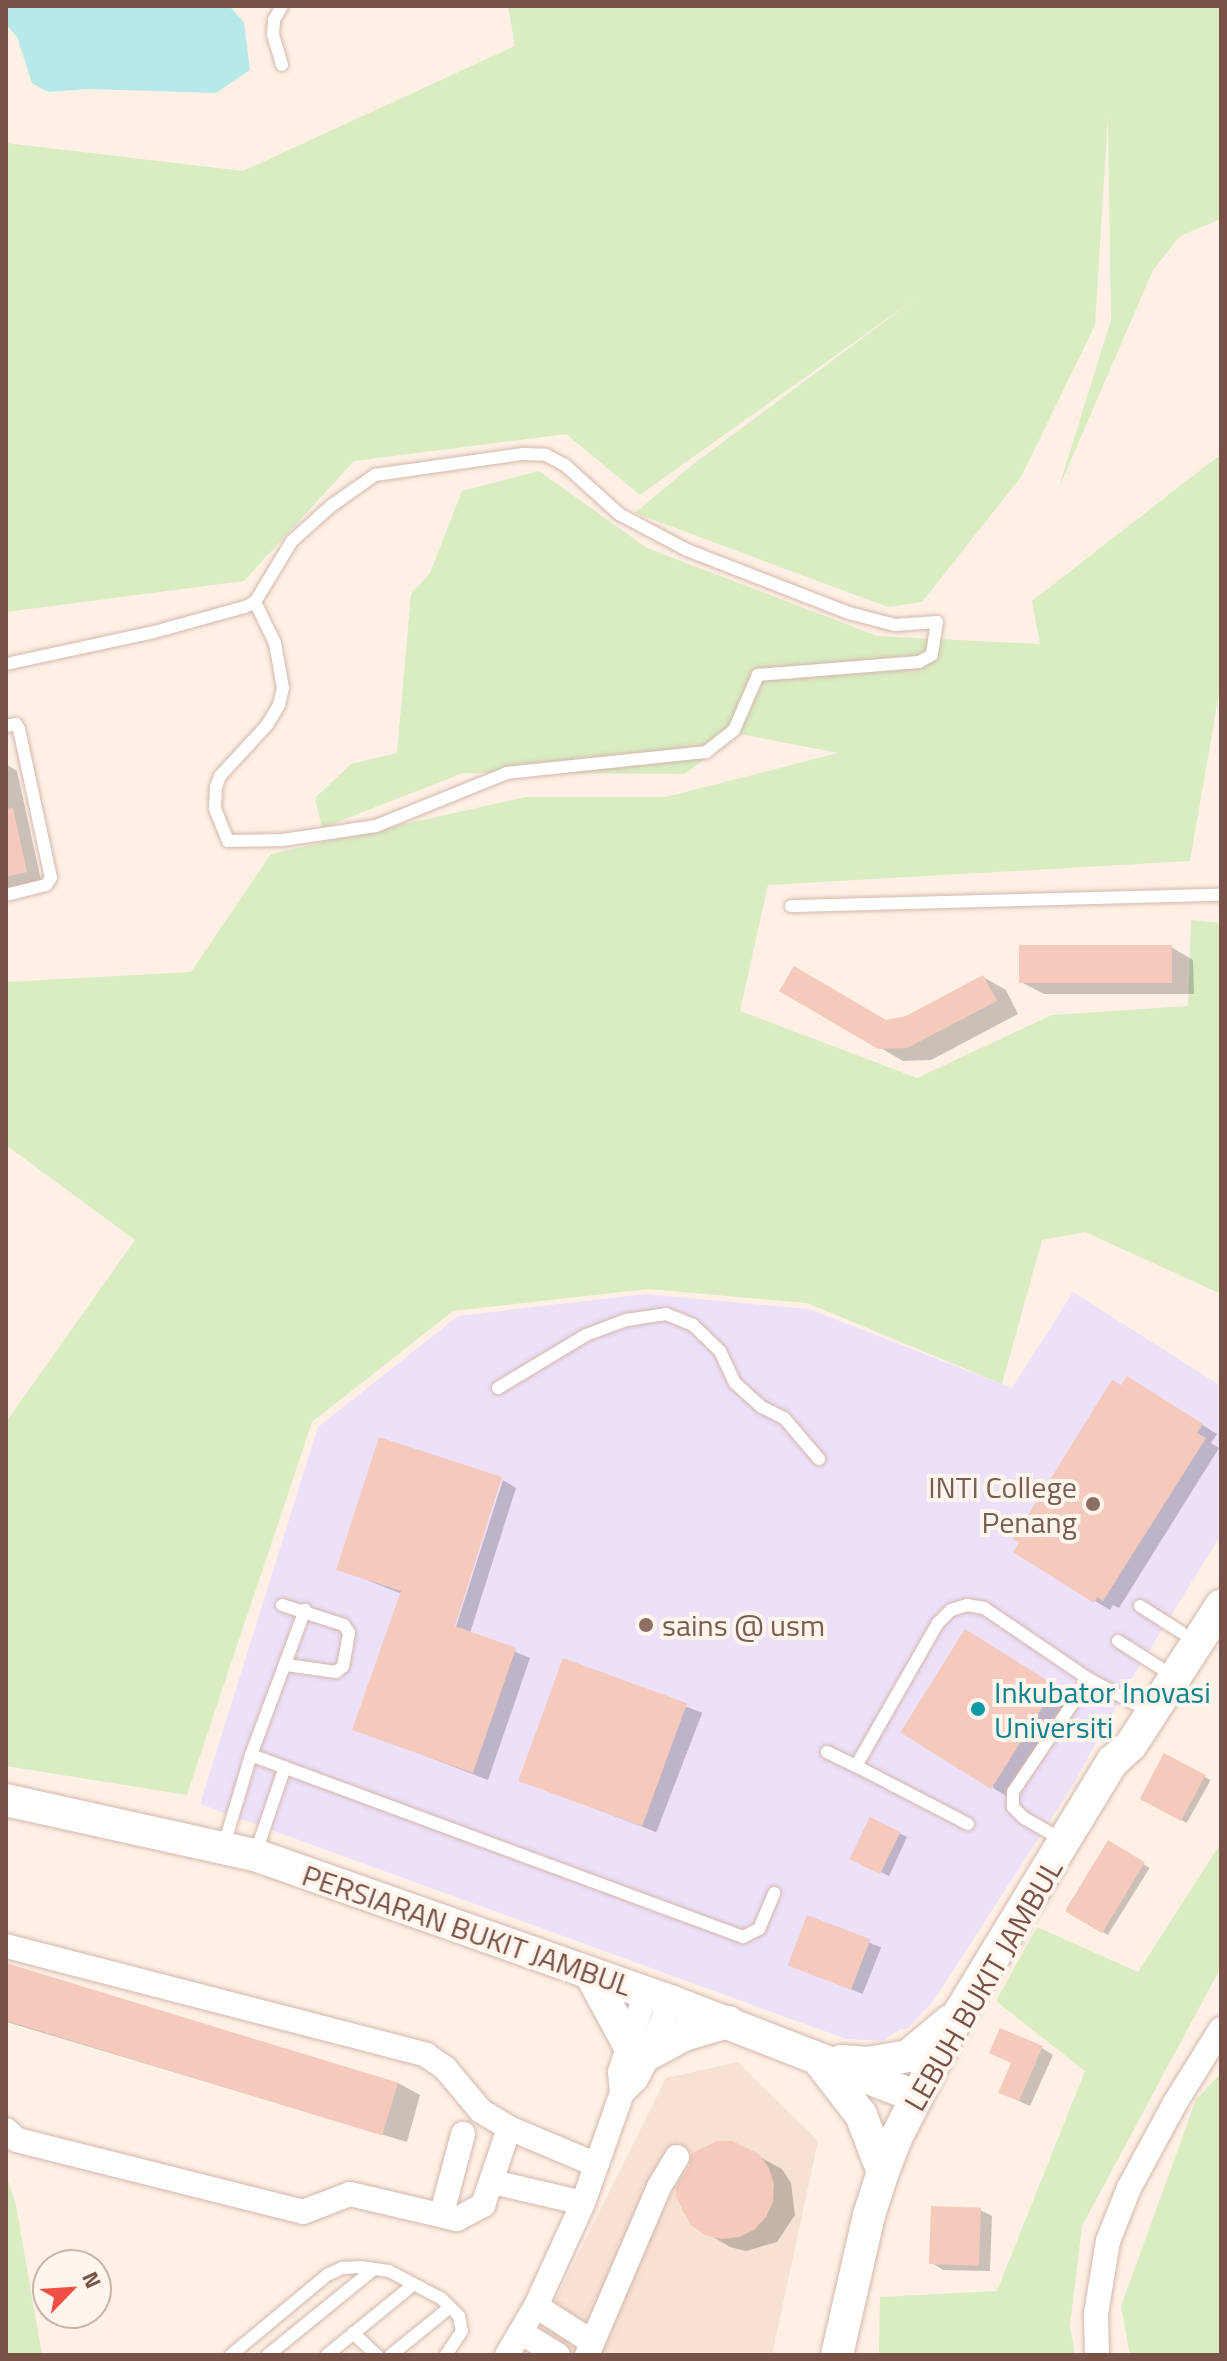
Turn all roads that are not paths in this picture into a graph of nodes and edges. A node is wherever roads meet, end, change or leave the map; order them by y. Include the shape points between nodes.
1 (282, 6) edge
2 (282, 65) dead end
3 (255, 602) junction
4 (6, 664) edge
5 (6, 726) edge
6 (6, 895) edge
7 (1221, 895) edge
8 (791, 906) dead end
9 (498, 1388) dead end
10 (819, 1459) dead end
11 (1221, 1585) edge
12 (282, 1605) dead end
13 (1140, 1606) dead end
14 (1221, 1606) edge
15 (305, 1610) junction
16 (1181, 1632) junction
17 (1118, 1641) dead end
18 (286, 1665) junction
19 (1159, 1667) junction
20 (1089, 1679) junction
21 (1135, 1704) junction
22 (827, 1752) dead end
23 (251, 1755) junction
24 (1112, 1762) junction
25 (856, 1766) junction
26 (285, 1767) junction
27 (6, 1800) edge
28 (968, 1824) dead end
29 (1066, 1842) junction
30 (223, 1847) junction
31 (255, 1855) junction
32 (774, 1893) dead end
33 (6, 1946) edge
34 (590, 1973) junction
35 (658, 1996) junction
36 (960, 2012) junction
37 (728, 2022) junction
38 (1221, 2029) edge
39 (640, 2049) junction
40 (818, 2060) junction
41 (917, 2097) junction
42 (509, 2128) junction
43 (6, 2130) edge
44 (463, 2134) dead end
45 (677, 2157) dead end
46 (597, 2165) junction
47 (883, 2172) junction
48 (493, 2182) junction
49 (583, 2203) junction
50 (442, 2213) junction
51 (374, 2269) junction
52 (414, 2284) junction
53 (536, 2306) junction
54 (450, 2307) junction
55 (353, 2333) junction
56 (522, 2333) junction
57 (590, 2349) edge
58 (231, 2355) edge
59 (268, 2355) edge
60 (327, 2355) edge
61 (377, 2355) edge
62 (391, 2355) edge
63 (446, 2355) edge
64 (507, 2355) edge
65 (558, 2355) edge
66 (837, 2355) edge
67 (1097, 2355) edge

1 - 2 lane via 273,35
3 - 3 lane via 275,643 283,688 267,725 216,787 215,808 228,841 283,840 376,826 507,773 706,752 734,730 758,675 919,662 932,655 937,622 895,625 849,613 702,556 619,514 565,465 546,455 522,454 375,475 292,541
3 - 4 lane via 154,632
5 - 6 lane via 16,724 19,729 51,878 46,885
7 - 8 lane
9 - 10 lane via 586,1335 626,1320 666,1314 693,1325 720,1351 735,1383 784,1418
11 - 16 main road, LEBUH BUKIT JAMBUL
12 - 15 lane
13 - 16 lane
14 - 24 main road, LEBUH BUKIT JAMBUL via 1131,1745
15 - 18 lane
15 - 18 lane via 344,1625 349,1633 343,1666 336,1672
16 - 19 main road, LEBUH BUKIT JAMBUL
17 - 19 lane
18 - 23 lane
19 - 21 main road, LEBUH BUKIT JAMBUL
20 - 21 lane
20 - 25 lane via 984,1608 967,1605 951,1610 938,1623
20 - 29 lane via 1013,1792 1013,1807 1024,1818
21 - 24 main road, LEBUH BUKIT JAMBUL via 1117,1734
22 - 25 lane
23 - 26 lane
23 - 30 lane
24 - 29 main road, LEBUH BUKIT JAMBUL
25 - 28 lane
26 - 31 lane
26 - 32 lane via 743,1937 759,1929
27 - 30 main road, PERSIARAN BUKIT JAMBUL
29 - 36 main road, LEBUH BUKIT JAMBUL
30 - 31 main road, PERSIARAN BUKIT JAMBUL
31 - 34 main road, PERSIARAN BUKIT JAMBUL
33 - 42 street via 426,2055 445,2068 481,2111
34 - 35 main road, PERSIARAN BUKIT JAMBUL
34 - 39 main road
35 - 37 main road, PERSIARAN BUKIT JAMBUL
35 - 39 street
36 - 40 main road via 908,2056 868,2063
36 - 41 main road, LEBUH BUKIT JAMBUL
37 - 39 main road
37 - 40 main road, PERSIARAN BUKIT JAMBUL
38 - 67 street via 1129,2188 1108,2241 1096,2314
39 - 46 street via 636,2079 622,2093
40 - 41 main road, PERSIARAN BUKIT JAMBUL
40 - 47 main road via 861,2115
41 - 47 main road, LEBUH BUKIT JAMBUL
42 - 46 street
42 - 48 street
43 - 50 street via 17,2140 303,2212 350,2194
44 - 50 street
45 - 57 street via 659,2187
46 - 49 street
47 - 66 main road, LEBUH BUKIT JAMBUL
48 - 49 street
48 - 50 street via 483,2205 457,2219
49 - 53 street
51 - 52 lane
51 - 58 lane via 342,2268 327,2275
51 - 59 lane
52 - 54 lane
52 - 55 lane
53 - 56 street
53 - 57 street
54 - 62 lane
54 - 63 lane via 459,2316 462,2331
55 - 60 lane
55 - 61 lane
56 - 64 street
56 - 65 street

